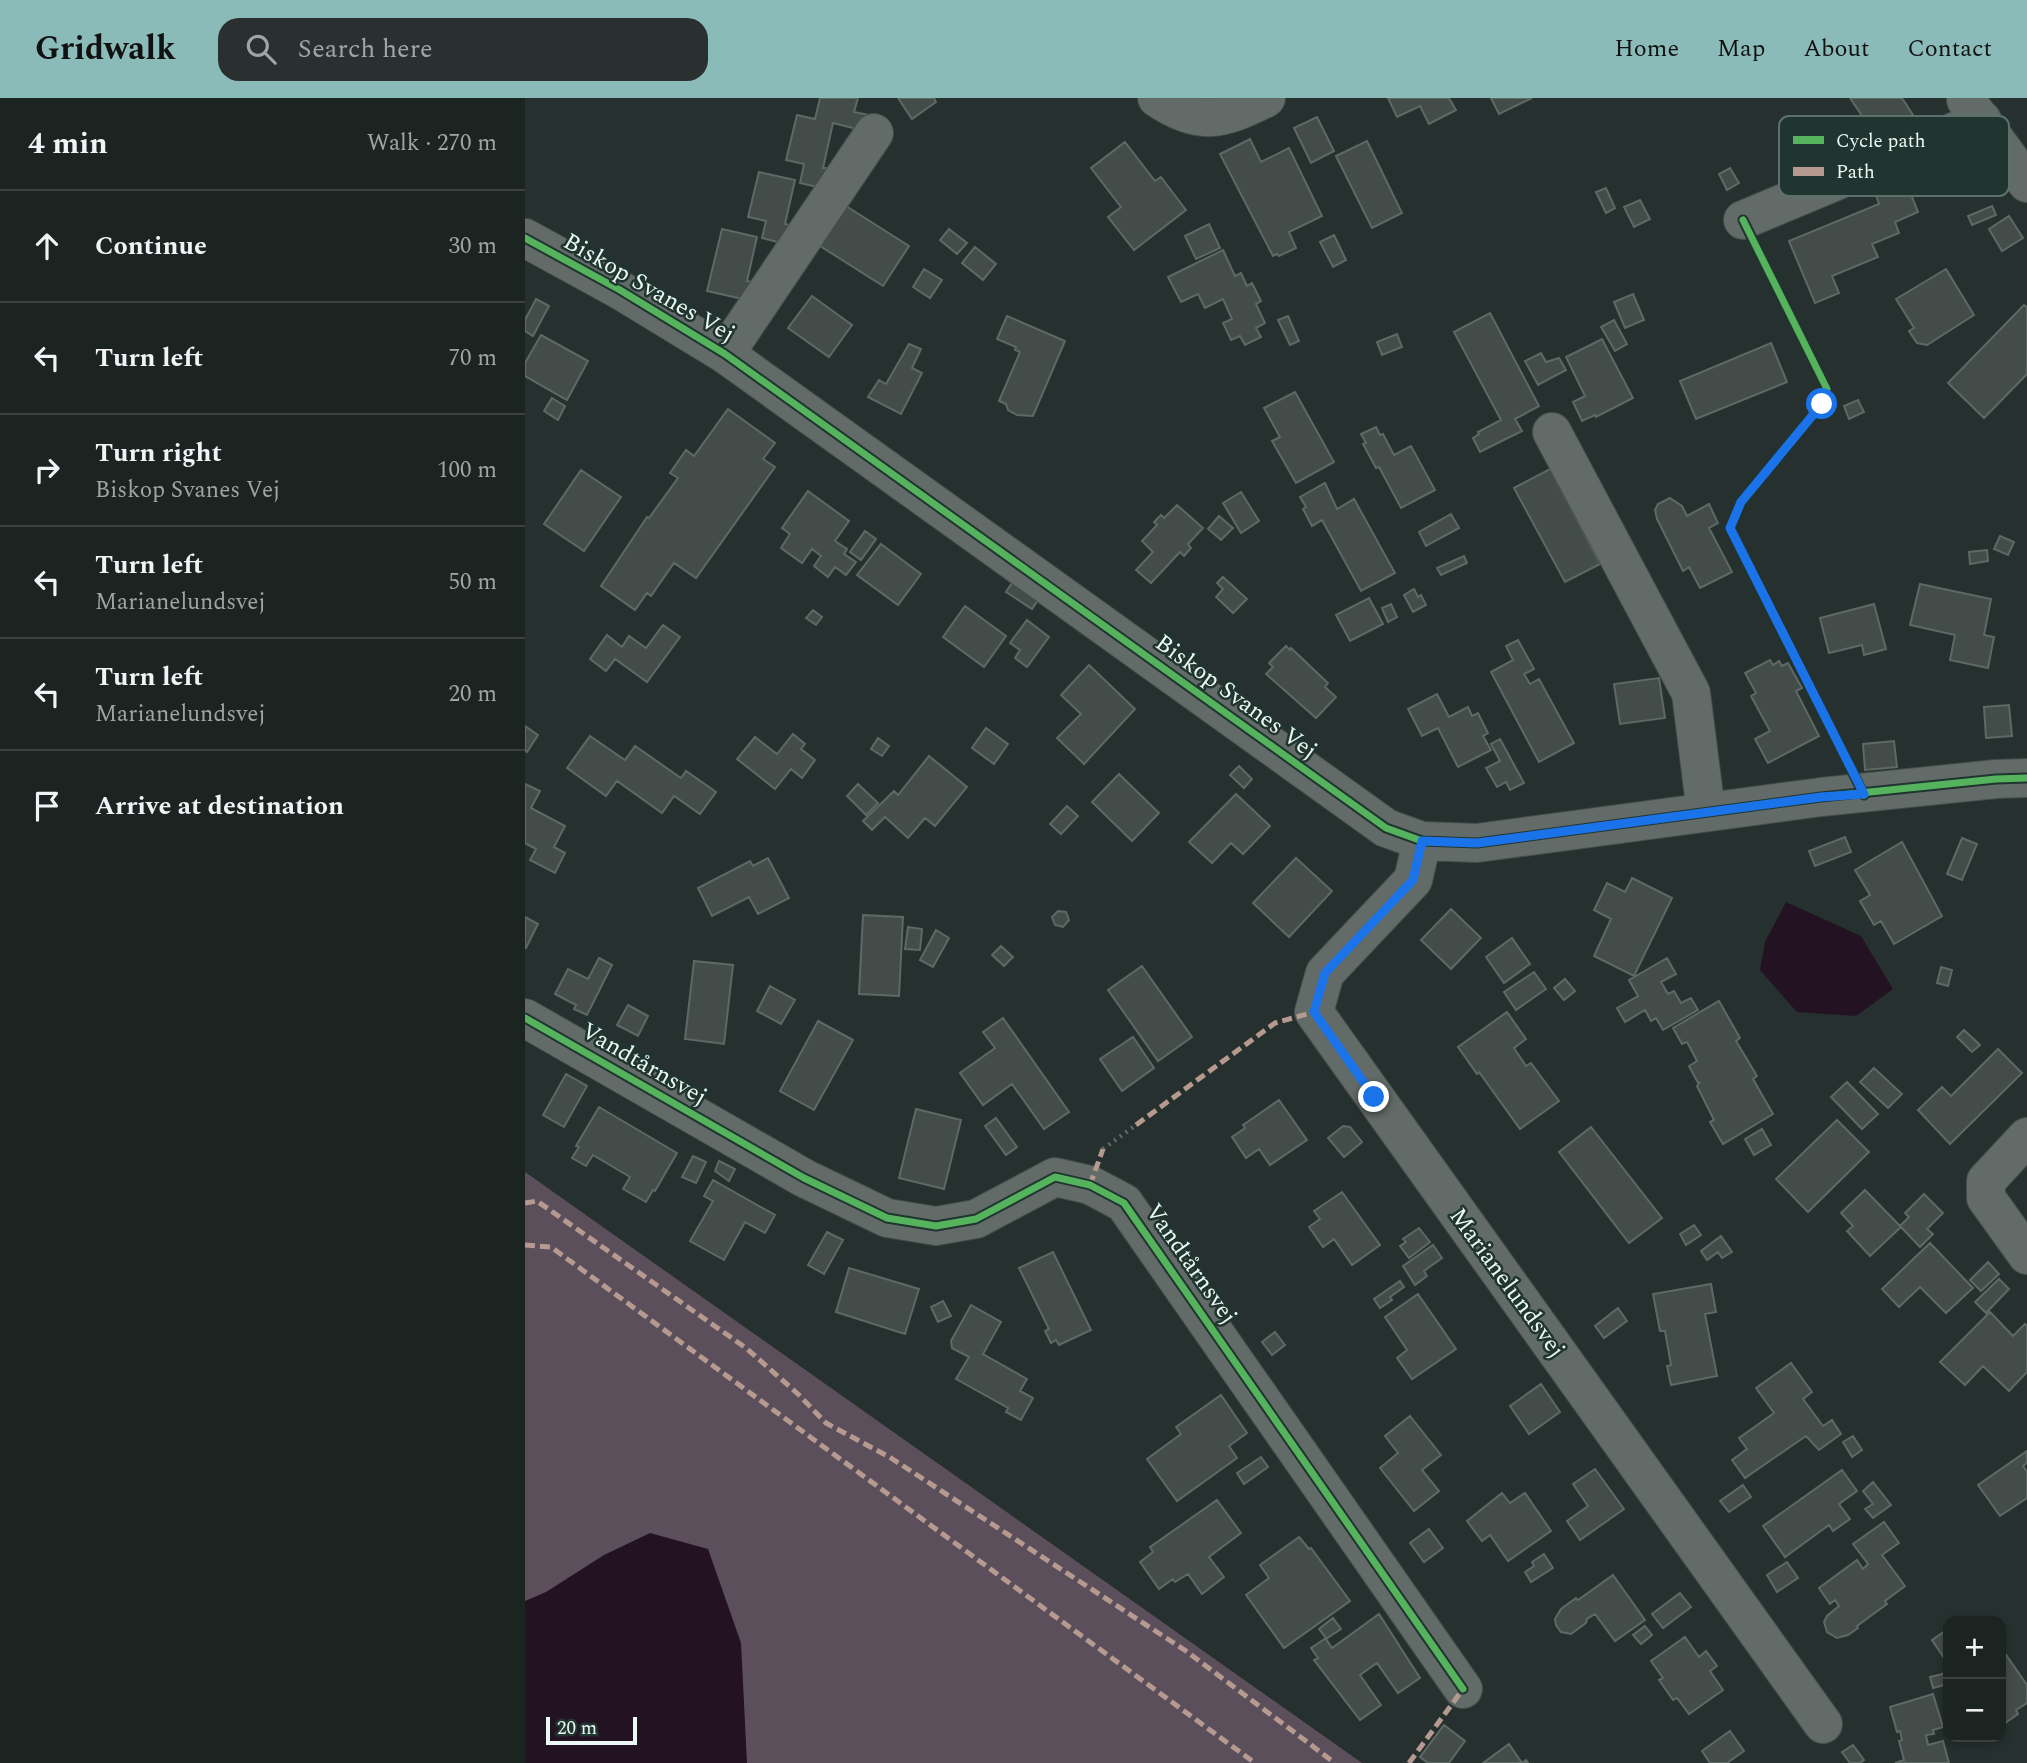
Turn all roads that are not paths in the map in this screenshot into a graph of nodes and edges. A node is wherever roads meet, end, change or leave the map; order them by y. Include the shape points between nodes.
1 (1157, 98) edge
2 (1266, 98) edge
3 (874, 134) dead end
4 (2009, 158) edge
5 (2027, 183) edge
6 (1793, 196) edge
7 (1743, 220) dead end
8 (525, 238) edge
9 (725, 354) junction
10 (1552, 432) dead end
11 (2027, 778) edge
12 (1706, 812) junction
13 (1422, 841) junction
14 (525, 1018) edge
15 (2027, 1137) edge
16 (2027, 1255) edge
17 (1463, 1689) dead end
18 (1823, 1724) dead end

1 - 2 street via 1195,118 1234,114
3 - 9 street, Biskop Svanes Vej
4 - 5 street
6 - 7 street
8 - 9 street, Biskop Svanes Vej
9 - 13 street, Biskop Svanes Vej via 1386,828
10 - 12 street via 1691,693
11 - 12 street, Biskop Svanes Vej
12 - 13 street, Biskop Svanes Vej via 1477,843
13 - 18 street, Marianelundsvej via 1413,880 1325,973 1314,1012
14 - 17 street, Vandtårnsvej via 804,1178 887,1219 936,1226 976,1219 1055,1177 1090,1185 1124,1203
15 - 16 street via 1986,1181 1986,1198

